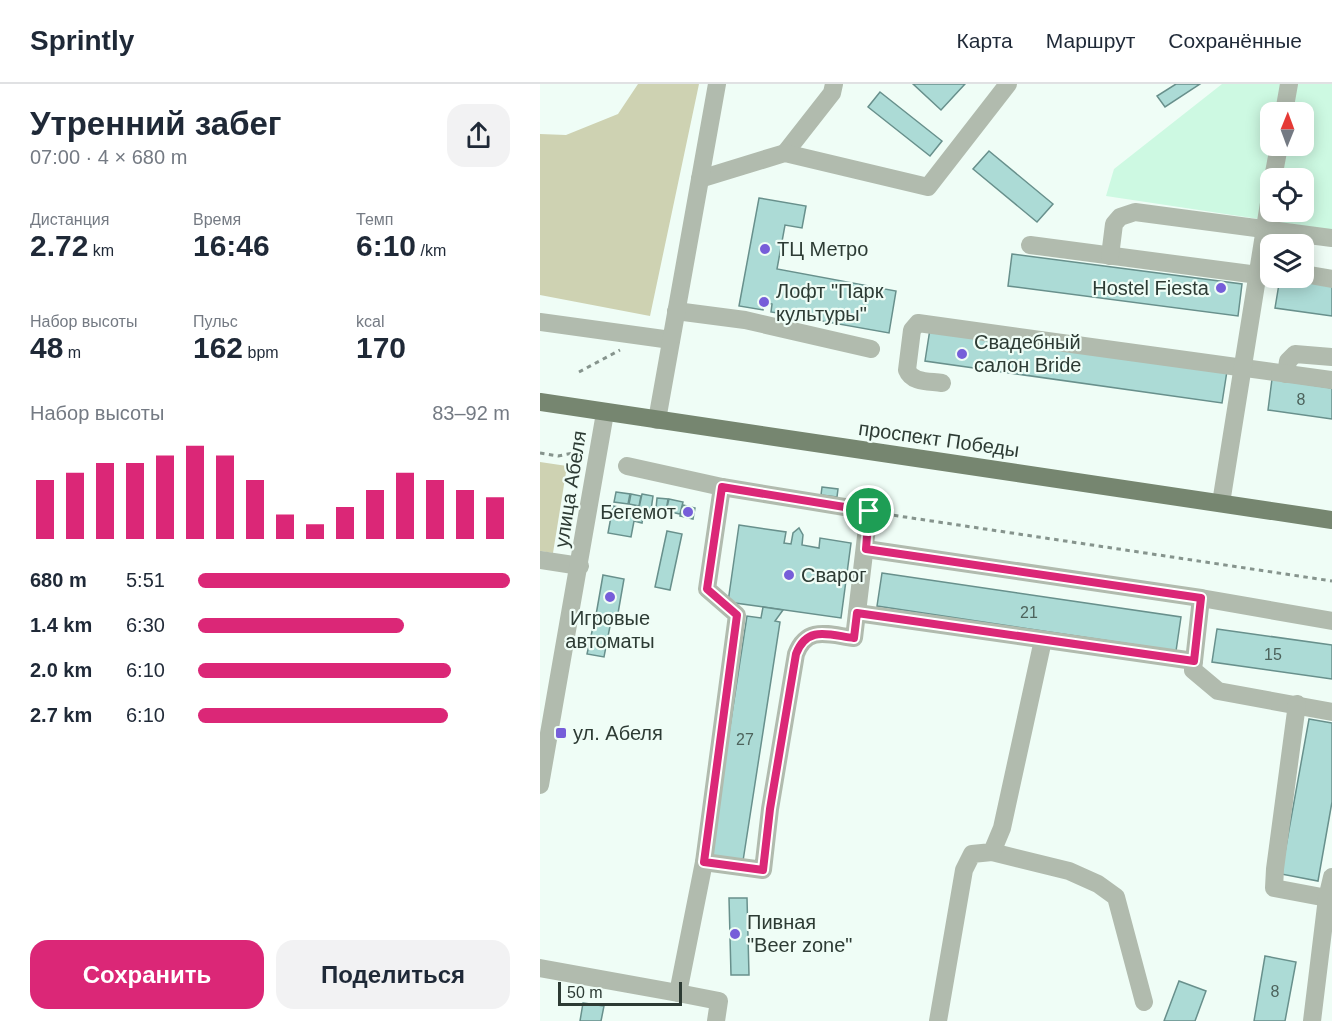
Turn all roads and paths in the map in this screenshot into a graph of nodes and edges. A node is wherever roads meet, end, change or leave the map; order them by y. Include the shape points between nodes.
1 (717, 84) edge
2 (834, 84) edge
3 (1008, 84) edge
4 (1289, 84) edge
5 (1286, 102) edge
6 (785, 153) junction
7 (700, 179) junction
8 (1266, 222) edge
9 (1265, 230) junction
10 (1265, 234) edge
11 (1332, 238) edge
12 (1030, 246) dead end
13 (1110, 256) junction
14 (1260, 271) edge
15 (1314, 276) edge
16 (1332, 279) edge
17 (1260, 286) edge
18 (676, 311) junction
19 (540, 322) edge
20 (647, 336) junction
21 (671, 340) junction
22 (871, 350) dead end
23 (1332, 357) edge
24 (1244, 367) junction
25 (579, 372) dead end
26 (1286, 374) junction
27 (1332, 380) edge
28 (942, 383) dead end
29 (540, 402) edge
30 (605, 412) junction
31 (657, 420) junction
32 (540, 453) edge
33 (600, 454) junction
34 (627, 466) dead end
35 (722, 487) junction
36 (1221, 503) junction
37 (869, 511) junction
38 (1332, 520) edge
39 (866, 549) junction
40 (540, 560) edge
41 (580, 567) junction
42 (1332, 581) edge
43 (1201, 598) junction
44 (857, 613) junction
45 (1332, 621) edge
46 (1043, 640) junction
47 (1194, 661) junction
48 (1297, 704) junction
49 (1332, 712) edge
50 (540, 785) edge
51 (992, 852) junction
52 (704, 862) junction
53 (1332, 877) edge
54 (1327, 898) junction
55 (540, 968) edge
56 (678, 993) junction
57 (1144, 1002) dead end
58 (716, 1021) edge
59 (939, 1021) edge
60 (1312, 1021) edge

1 - 7 street
2 - 6 street via 832,93
3 - 6 street via 928,187
4 - 5 street
6 - 7 street
7 - 18 street
8 - 9 street
9 - 10 street
9 - 11 street
9 - 13 street via 1135,212 1120,217 1114,224
12 - 13 street
13 - 14 street
15 - 16 street
17 - 24 street
18 - 21 street
18 - 22 street via 746,321
19 - 20 street
20 - 21 street
20 - 25 path
21 - 31 street
23 - 26 street via 1295,354 1288,361
24 - 26 street
24 - 28 street via 918,323 912,330 907,370 913,379
24 - 36 street
26 - 27 street
29 - 30 main road, проспект Победы
30 - 31 main road, проспект Победы
30 - 33 street, улица Абеля
31 - 36 main road, проспект Победы
32 - 33 path via 558,456 579,450
33 - 41 street, улица Абеля
34 - 35 street
35 - 37 street
35 - 52 street via 707,589 737,615
36 - 38 main road, проспект Победы
37 - 39 street
37 - 42 path
39 - 43 street
39 - 44 street
40 - 41 street
41 - 50 street, улица Абеля
43 - 45 street
43 - 47 street
44 - 46 street
44 - 52 street via 854,638 811,635 802,641 796,654 763,870
46 - 47 street
46 - 51 street via 1002,828
47 - 48 street via 1193,670 1218,691
48 - 49 street
48 - 54 street via 1274,888
51 - 57 street via 1069,871 1116,897
51 - 59 street via 972,854 964,870
52 - 56 street
53 - 54 street
54 - 60 street
55 - 56 street
56 - 58 street via 719,1001

